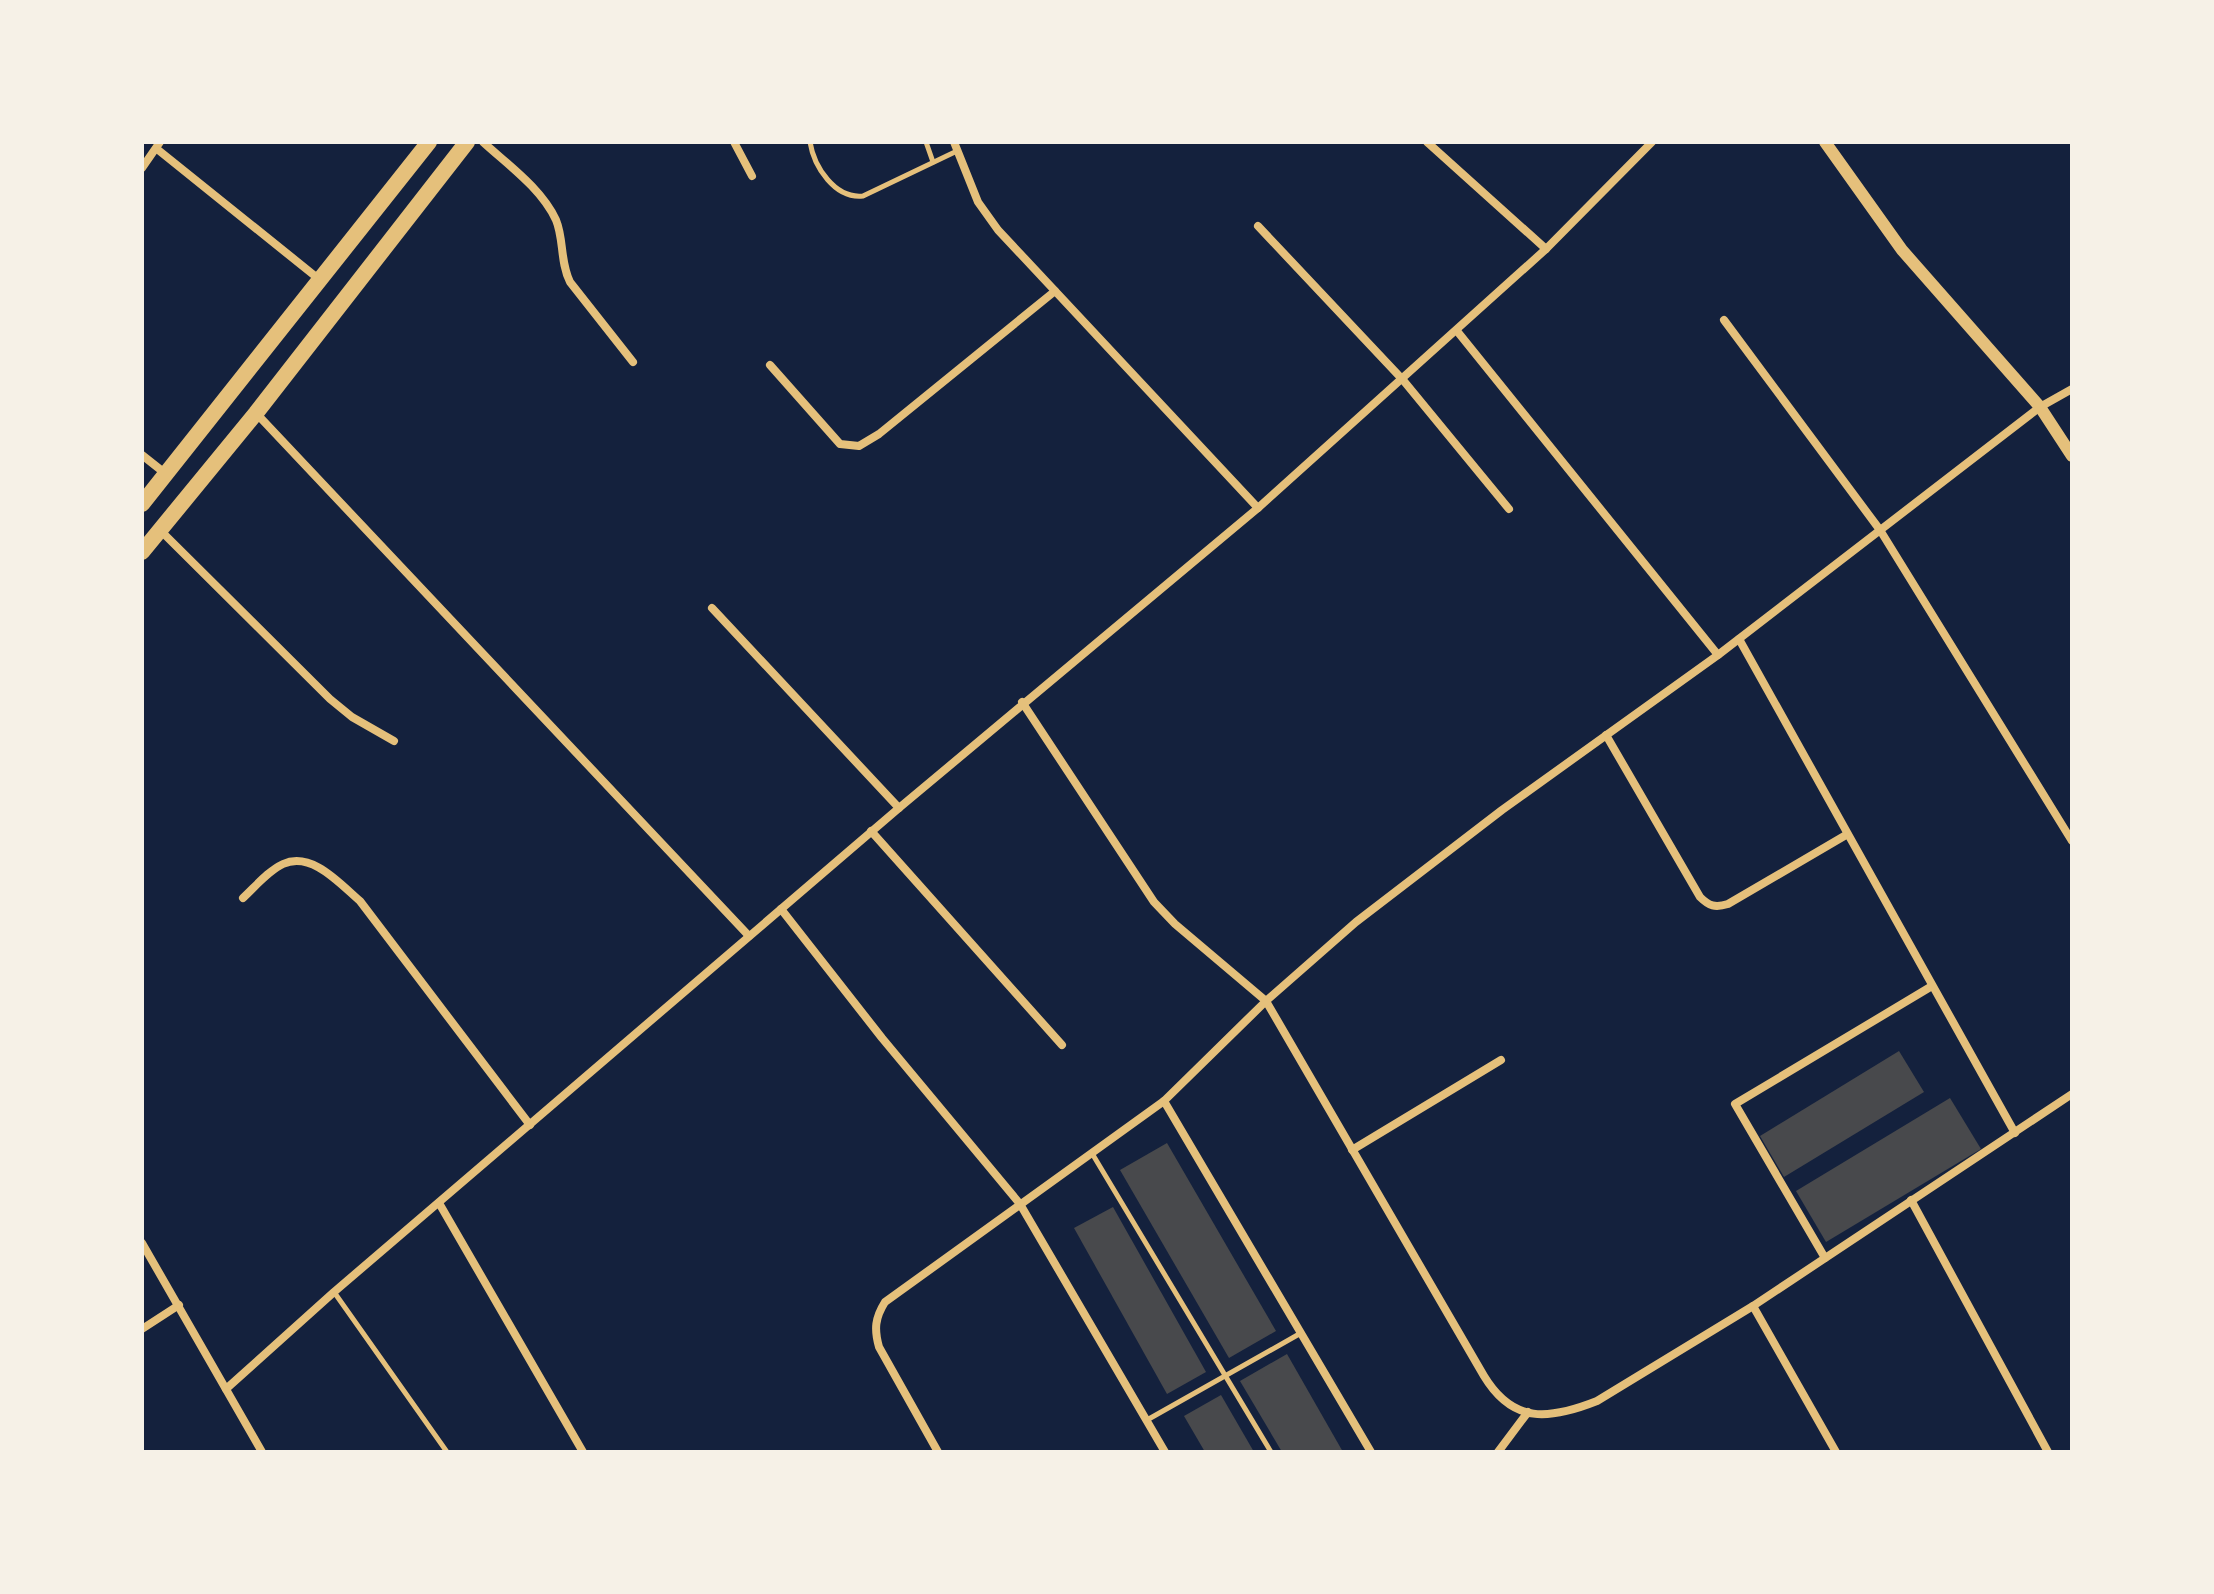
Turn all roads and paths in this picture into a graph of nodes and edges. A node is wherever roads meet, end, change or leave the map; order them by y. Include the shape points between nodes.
1 (429, 142) edge
2 (467, 142) edge
3 (483, 142) edge
4 (734, 142) edge
5 (810, 142) edge
6 (926, 142) edge
7 (1427, 142) edge
8 (1652, 142) edge
9 (1825, 142) edge
10 (158, 145) edge
11 (955, 146) edge
12 (933, 162) junction
13 (142, 168) edge
14 (752, 176) dead end
15 (1258, 226) dead end
16 (1546, 249) junction
17 (320, 280) junction
18 (1055, 291) junction
19 (1724, 320) dead end
20 (1457, 331) junction
21 (633, 362) dead end
22 (770, 365) dead end
23 (1403, 380) junction
24 (2072, 389) edge
25 (2040, 407) junction
26 (256, 413) junction
27 (142, 455) edge
28 (2072, 456) edge
29 (166, 474) junction
30 (142, 504) edge
31 (1258, 508) junction
32 (1509, 509) dead end
33 (160, 530) junction
34 (1880, 530) junction
35 (142, 552) edge
36 (712, 608) dead end
37 (1739, 639) junction
38 (1718, 655) junction
39 (1022, 702) junction
40 (1606, 735) junction
41 (394, 741) dead end
42 (899, 808) junction
43 (871, 831) junction
44 (1846, 835) junction
45 (2072, 841) edge
46 (243, 898) dead end
47 (781, 909) junction
48 (749, 936) junction
49 (1932, 986) junction
50 (1266, 1001) junction
51 (1062, 1045) dead end
52 (1501, 1060) dead end
53 (2072, 1094) edge
54 (1164, 1101) junction
55 (530, 1125) junction
56 (2015, 1133) junction
57 (1352, 1150) junction
58 (1093, 1155) junction
59 (1911, 1200) junction
60 (439, 1203) junction
61 (1020, 1204) junction
62 (142, 1243) edge
63 (1825, 1258) junction
64 (334, 1292) junction
65 (179, 1305) junction
66 (1753, 1306) junction
67 (142, 1329) edge
68 (1301, 1333) junction
69 (1226, 1375) junction
70 (226, 1389) junction
71 (1528, 1412) junction
72 (1146, 1420) junction
73 (262, 1452) edge
74 (447, 1452) edge
75 (583, 1452) edge
76 (938, 1452) edge
77 (1165, 1452) edge
78 (1271, 1452) edge
79 (1371, 1452) edge
80 (1498, 1452) edge
81 (1836, 1452) edge
82 (2048, 1452) edge

1 - 17 highway
2 - 26 highway
3 - 21 street via 539,194 557,222 570,282
4 - 14 street
5 - 12 lane via 824,175 854,197
6 - 12 lane
7 - 16 street
8 - 16 street
9 - 25 street via 1902,250
10 - 13 street
10 - 17 street
11 - 12 lane
11 - 18 street via 978,202
15 - 23 street
16 - 20 street
17 - 29 highway
18 - 22 street via 859,446 840,444
18 - 31 street
19 - 34 street
20 - 23 street
20 - 38 street
23 - 31 street
23 - 32 street
24 - 25 street
25 - 28 street
25 - 34 street
26 - 33 highway
26 - 48 street
27 - 29 street
29 - 30 highway
31 - 39 street
33 - 35 highway
33 - 41 street via 330,699
34 - 37 street
34 - 45 street
36 - 42 street
37 - 38 street
37 - 44 street
38 - 40 street
39 - 42 street
39 - 50 street via 1154,902
40 - 44 street via 1708,905 1728,904
40 - 50 street via 1356,922
42 - 43 street
43 - 47 street
43 - 51 street
44 - 49 street
46 - 55 street via 275,869 296,861 333,877 360,901
47 - 48 street
47 - 61 street
48 - 55 street
49 - 56 street
49 - 63 street via 1735,1104
50 - 54 street
50 - 57 street
52 - 57 street
53 - 56 street
54 - 58 street
54 - 68 street
55 - 60 street
56 - 59 street
57 - 71 street via 1495,1395 1507,1406
58 - 61 street
58 - 69 lane
59 - 63 street
59 - 82 street
60 - 64 street
60 - 75 street
61 - 72 street
61 - 76 street via 885,1302 878,1314 879,1347
62 - 65 street
63 - 66 street
64 - 70 street
64 - 74 lane
65 - 67 street
65 - 70 street
66 - 71 street via 1597,1401 1562,1413
66 - 81 street
68 - 69 lane
68 - 79 street
69 - 72 lane
69 - 78 lane
70 - 73 street
71 - 80 street
72 - 77 street

